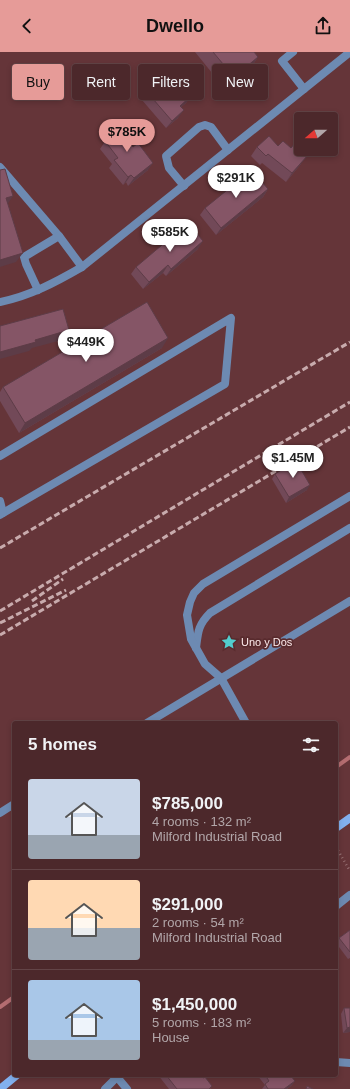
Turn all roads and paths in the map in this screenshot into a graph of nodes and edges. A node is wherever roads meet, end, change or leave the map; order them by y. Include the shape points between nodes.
1 (293, 52) edge
2 (350, 52) edge
3 (304, 89) junction
4 (228, 150) junction
5 (0, 167) edge
6 (184, 186) junction
7 (59, 236) junction
8 (82, 267) junction
9 (38, 290) junction
10 (0, 302) edge
11 (0, 456) edge
12 (350, 496) edge
13 (0, 501) edge
14 (1, 514) edge
15 (350, 528) edge
16 (350, 601) edge
17 (196, 648) junction
18 (221, 678) junction
19 (150, 721) edge
20 (245, 721) edge
21 (12, 805) edge
22 (0, 813) edge
23 (350, 818) edge
24 (338, 827) edge
25 (338, 850) edge
26 (350, 870) edge
27 (350, 895) edge
28 (338, 904) edge
29 (338, 1062) edge
30 (350, 1063) edge
31 (14, 1077) edge
32 (117, 1077) edge
33 (119, 1077) edge
34 (0, 1088) edge
35 (105, 1089) edge
36 (127, 1089) edge

1 - 3 street via 282,61
2 - 3 street
3 - 4 street
4 - 6 street
4 - 6 street via 211,127 199,127 166,156 169,168
5 - 7 street
6 - 8 street
7 - 8 street
7 - 9 street via 24,257
8 - 9 street
9 - 10 street
11 - 14 street via 231,318 224,384
12 - 17 street via 203,584 194,593 187,615 191,639
13 - 14 street
15 - 17 street via 210,613 202,621
16 - 18 street
17 - 18 street via 205,664
18 - 19 street
18 - 20 street
21 - 22 street
23 - 24 street
25 - 26 path
27 - 28 street
29 - 30 street
31 - 34 street
32 - 35 street
33 - 36 street

